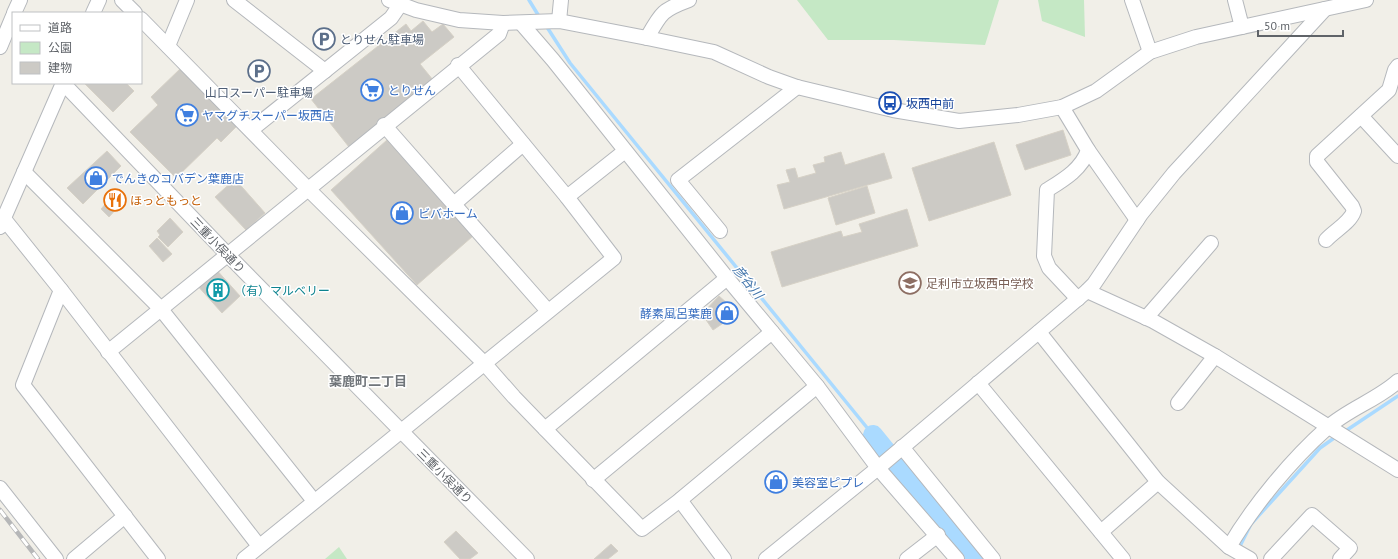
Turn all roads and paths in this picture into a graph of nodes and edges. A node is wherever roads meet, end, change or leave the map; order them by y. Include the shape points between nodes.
1 (20, 0) edge
2 (99, 0) edge
3 (122, 0) edge
4 (187, 0) edge
5 (234, 0) edge
6 (561, 0) edge
7 (689, 0) edge
8 (1132, 0) edge
9 (1235, 0) edge
10 (1366, 0) edge
11 (396, 2) edge
12 (1331, 5) edge
13 (14, 12) edge
14 (93, 12) edge
15 (134, 12) edge
16 (142, 20) edge
17 (556, 21) junction
18 (503, 23) junction
19 (526, 23) junction
20 (8, 25) edge
21 (1242, 27) junction
22 (647, 38) junction
23 (168, 46) junction
24 (0, 47) edge
25 (1150, 52) junction
26 (458, 65) junction
27 (1398, 66) edge
28 (325, 71) junction
29 (1395, 83) edge
30 (63, 84) edge
31 (64, 84) edge
32 (797, 87) junction
33 (1062, 107) junction
34 (1361, 116) junction
35 (384, 126) junction
36 (251, 130) junction
37 (523, 144) junction
38 (1088, 150) junction
39 (625, 151) junction
40 (1398, 156) edge
41 (24, 172) junction
42 (307, 188) junction
43 (567, 197) junction
44 (454, 204) junction
45 (1137, 220) junction
46 (2, 223) edge
47 (720, 231) dead end
48 (1326, 240) dead end
49 (1211, 243) dead end
50 (228, 255) junction
51 (727, 278) junction
52 (61, 290) junction
53 (1083, 295) junction
54 (160, 308) junction
55 (548, 311) junction
56 (1146, 318) junction
57 (772, 332) junction
58 (1039, 332) junction
59 (108, 352) junction
60 (1215, 356) junction
61 (484, 363) junction
62 (1398, 381) edge
63 (978, 383) junction
64 (817, 386) junction
65 (1178, 404) dead end
66 (1328, 427) junction
67 (545, 429) junction
68 (401, 431) junction
69 (899, 450) junction
70 (880, 465) junction
71 (1398, 470) edge
72 (593, 480) junction
73 (1158, 482) junction
74 (0, 488) edge
75 (680, 500) junction
76 (314, 501) junction
77 (125, 516) junction
78 (1100, 532) junction
79 (938, 535) junction
80 (260, 546) junction
81 (1229, 547) junction
82 (520, 557) edge
83 (56, 559) edge
84 (74, 559) edge
85 (158, 559) edge
86 (244, 559) edge
87 (724, 559) edge
88 (766, 559) edge
89 (907, 559) edge
90 (957, 559) edge
91 (993, 559) edge
92 (1123, 559) edge
93 (1249, 559) edge
94 (1271, 559) edge
95 (1340, 559) edge

1 - 13 street
2 - 14 street
3 - 15 street
4 - 23 street
5 - 28 street
6 - 17 street
7 - 22 street via 668,8 660,15
8 - 25 street
9 - 21 street
10 - 12 street
11 - 18 street via 458,20
11 - 28 street via 391,18
12 - 21 street
12 - 45 street via 1174,173
16 - 23 street
17 - 19 street
17 - 22 street
18 - 19 street
18 - 26 street via 499,34
19 - 39 street
20 - 24 street
21 - 25 street via 1196,37
22 - 32 street via 720,55
23 - 36 street
25 - 33 street via 1096,91
26 - 35 street
26 - 37 street
27 - 29 street
28 - 36 street
29 - 34 street
30 - 41 street
31 - 50 street, 三重小俣通り
32 - 33 street via 893,110 959,121 1011,116
32 - 47 street via 678,180
33 - 38 street
34 - 40 street
34 - 48 street via 1317,156 1317,162 1354,211 1352,218 1333,231
35 - 42 street
35 - 44 street
36 - 42 street
37 - 43 street
37 - 44 street
38 - 45 street
38 - 53 street via 1085,159 1067,177 1047,190 1044,256 1049,268
39 - 43 street
39 - 51 street
41 - 46 street
41 - 54 street
42 - 50 street
42 - 61 street
43 - 55 street via 614,258
44 - 55 street
45 - 53 street via 1094,284
46 - 52 street
49 - 56 street
50 - 54 street
50 - 68 street, 三重小俣通り
51 - 57 street
51 - 67 street
52 - 59 street
52 - 77 street via 23,385
53 - 56 street
53 - 58 street
54 - 59 street
54 - 76 street
55 - 61 street
56 - 60 street
57 - 64 street
57 - 72 street
58 - 63 street
58 - 73 street
59 - 80 street
60 - 65 street
60 - 66 street
61 - 67 street
61 - 68 street
62 - 66 street
63 - 69 street
63 - 78 street
64 - 70 street
64 - 75 street
66 - 71 street
66 - 81 street via 1288,469 1244,522
67 - 72 street
68 - 76 street
68 - 82 street, 三重小俣通り
69 - 70 street
69 - 91 street
70 - 79 street
70 - 88 street
72 - 75 street via 642,529
73 - 78 street
73 - 81 street
74 - 83 street
75 - 87 street
76 - 80 street
77 - 84 street
77 - 85 street
78 - 92 street
79 - 89 street
79 - 90 street
80 - 86 street
81 - 93 street
94 - 95 street via 1312,515 1350,548

